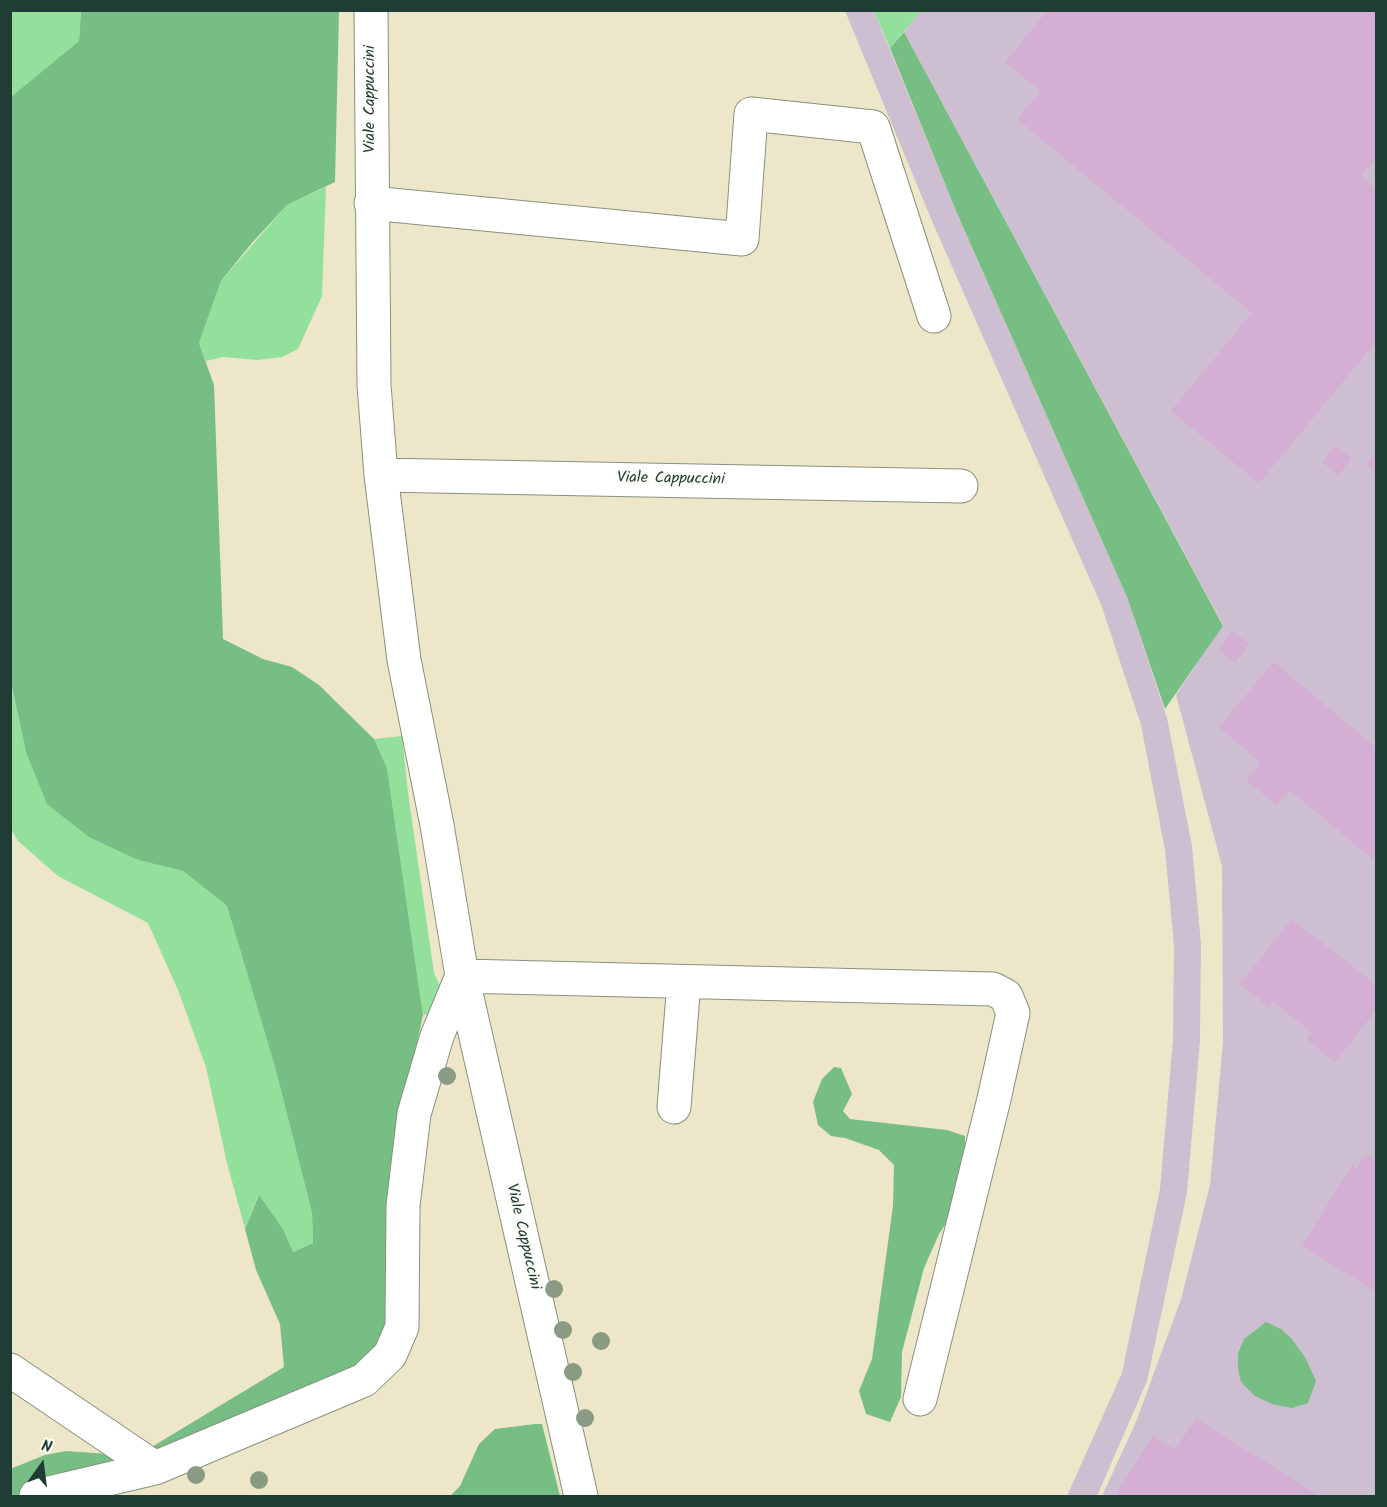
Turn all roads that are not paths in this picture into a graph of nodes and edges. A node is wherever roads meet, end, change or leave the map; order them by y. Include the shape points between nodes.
1 (371, 10) edge
2 (371, 202) junction
3 (934, 316) dead end
4 (381, 475) junction
5 (961, 486) dead end
6 (462, 976) junction
7 (684, 982) junction
8 (674, 1107) dead end
9 (10, 1370) edge
10 (920, 1399) dead end
11 (154, 1468) junction
12 (36, 1497) edge
13 (581, 1497) edge

1 - 2 street, Viale Cappuccini
2 - 3 street via 742,239 751,114 873,127
2 - 4 street, Viale Cappuccini via 374,385
4 - 5 street, Viale Cappuccini
4 - 6 street, Viale Cappuccini via 404,660
6 - 7 street
6 - 11 street via 437,1036 414,1114 403,1206 402,1327 390,1355 364,1380
6 - 13 street, Viale Cappuccini
7 - 8 street
7 - 10 street via 993,989 1006,996 1012,1013 994,1099
9 - 11 street
11 - 12 street

